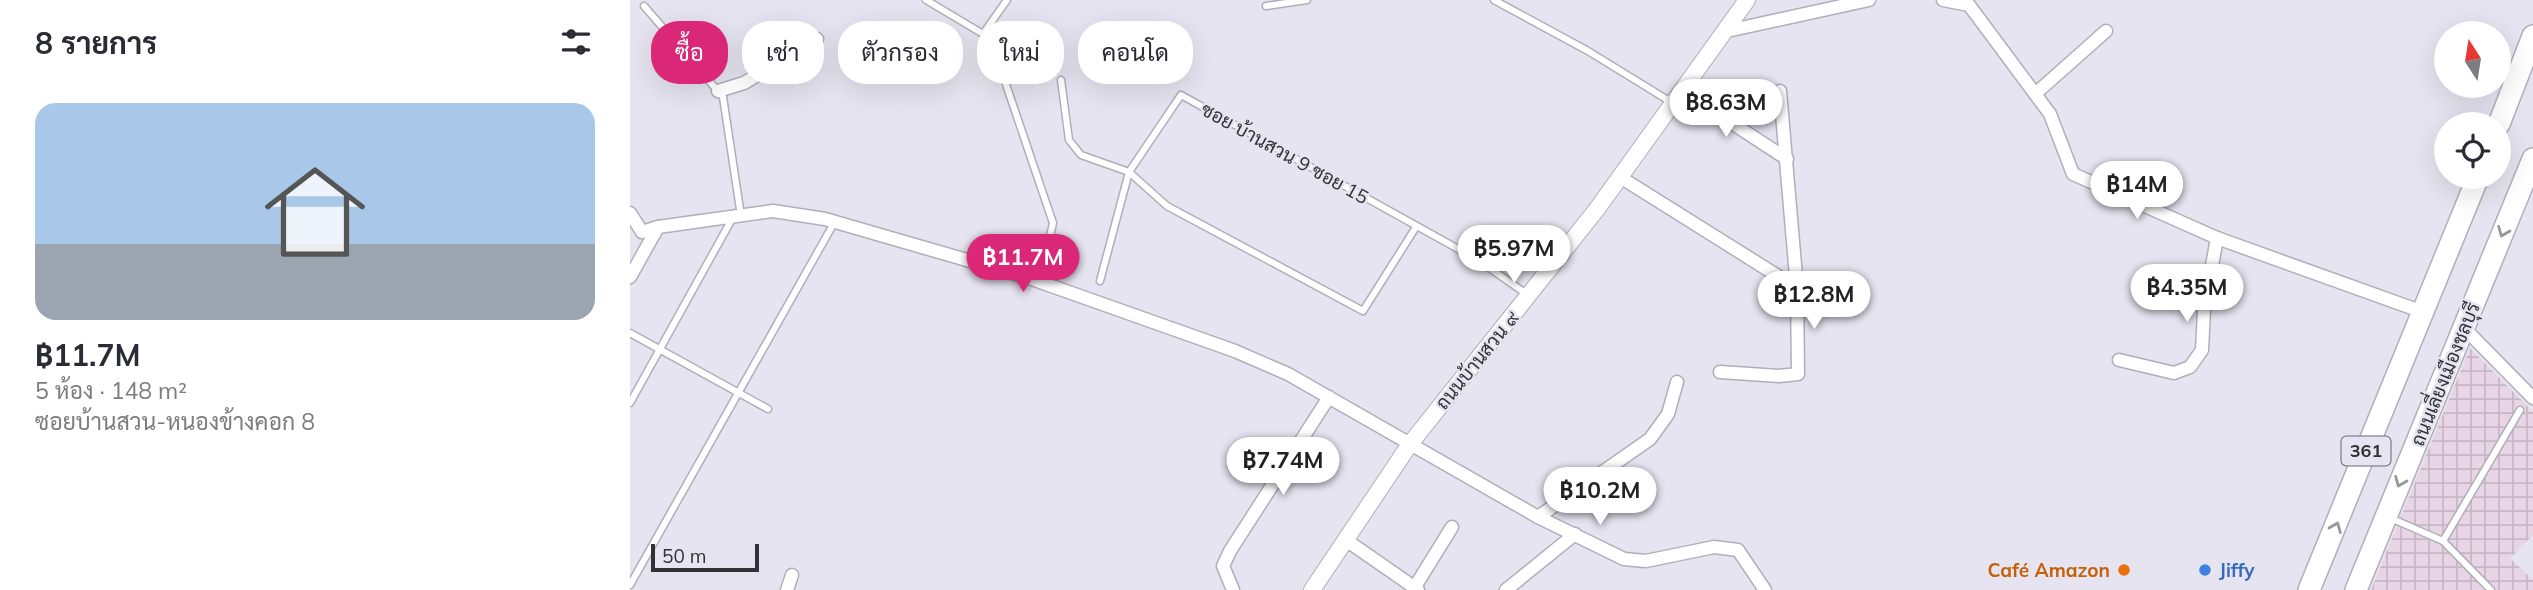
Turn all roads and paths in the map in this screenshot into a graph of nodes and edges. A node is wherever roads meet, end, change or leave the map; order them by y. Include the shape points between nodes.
1 (926, 0) edge
2 (1007, 0) edge
3 (1307, 0) edge
4 (1494, 0) edge
5 (1747, 0) edge
6 (1869, 0) edge
7 (1943, 0) edge
8 (936, 3) edge
9 (644, 6) dead end
10 (1266, 6) dead end
11 (992, 21) edge
12 (977, 30) edge
13 (1727, 31) junction
14 (2106, 31) dead end
15 (2533, 36) edge
16 (742, 84) edge
17 (1005, 84) edge
18 (1062, 84) edge
19 (718, 91) junction
20 (1780, 91) dead end
21 (2035, 94) junction
22 (1679, 98) junction
23 (2504, 112) edge
24 (1787, 159) junction
25 (2532, 166) edge
26 (1129, 172) junction
27 (1620, 177) junction
28 (2473, 189) edge
29 (630, 213) edge
30 (737, 216) junction
31 (834, 223) junction
32 (1416, 227) junction
33 (658, 228) junction
34 (2217, 238) junction
35 (630, 277) edge
36 (1029, 278) junction
37 (1100, 281) dead end
38 (1797, 288) junction
39 (1529, 296) junction
40 (2423, 312) junction
41 (2464, 328) junction
42 (630, 333) edge
43 (660, 349) junction
44 (2119, 360) dead end
45 (1720, 372) dead end
46 (1677, 382) dead end
47 (740, 393) junction
48 (1329, 397) junction
49 (2533, 398) edge
50 (630, 403) edge
51 (768, 409) dead end
52 (2520, 410) dead end
53 (1410, 444) junction
54 (2386, 516) junction
55 (1538, 517) junction
56 (1452, 527) dead end
57 (1575, 534) junction
58 (1346, 540) junction
59 (2443, 541) junction
60 (792, 575) dead end
61 (630, 585) edge
62 (2362, 587) edge
63 (1415, 589) edge
64 (788, 590) edge
65 (1233, 590) edge
66 (1312, 590) edge
67 (1506, 590) edge
68 (1765, 590) edge
69 (2309, 590) edge
70 (2491, 590) edge

1 - 8 lane
2 - 11 lane
3 - 10 lane
4 - 22 lane
5 - 13 street, ถนนบ้านสวน ๙
6 - 13 street
7 - 21 street via 1969,5
8 - 12 lane
9 - 19 lane
13 - 22 street, ถนนบ้านสวน ๙
14 - 21 street
15 - 23 highway
16 - 19 street
17 - 36 lane via 1053,223 1046,254
18 - 26 lane via 1069,140 1081,155
19 - 30 lane via 723,97
20 - 24 street
21 - 34 street via 2050,114 2073,174
22 - 24 street
22 - 27 street, ถนนบ้านสวน ๙
24 - 38 street
25 -> 41 highway, ถนนเลี่ยงเมืองชลบุรี / 361
26 - 32 lane, ซอย บ้านสวน 9 ซอย 15 via 1181,95
26 - 32 lane via 1167,206 1363,312
26 - 37 lane, ซอย บ้านสวน 9 ซอย 15
27 - 38 street
27 - 39 street, ถนนบ้านสวน ๙
28 - 40 highway, 361
29 - 33 street via 642,232
30 - 31 street via 773,212
30 - 33 street
30 - 43 lane
31 - 36 street
31 - 47 lane
32 - 39 lane, ซอย บ้านสวน 9 ซอย 15 via 1478,260
33 - 35 street
34 - 40 street
34 - 44 street via 2204,310 2203,350 2197,361 2174,373
36 - 48 street via 1235,351
38 - 45 street via 1798,374
39 - 53 street, ถนนบ้านสวน ๙
69 -> 40 highway, 361
41 - 49 street
41 -> 54 highway, ถนนเลี่ยงเมืองชลบุรี / 361
42 - 43 lane
43 - 47 lane
43 - 50 lane
46 - 55 street via 1668,414 1650,439
47 - 51 lane
47 - 61 lane
48 - 53 street
48 - 65 street via 1233,545 1223,566
52 - 59 lane
53 - 55 street
53 - 58 street, ถนนบ้านสวน ๙
54 - 59 lane
54 - 62 highway, ถนนเลี่ยงเมืองชลบุรี / 361
55 - 57 street
56 - 63 street
57 - 67 street
57 - 68 street via 1624,559 1646,561 1714,547 1738,550
58 - 63 street
58 - 66 street, ถนนบ้านสวน ๙
59 - 70 lane
60 - 64 street

